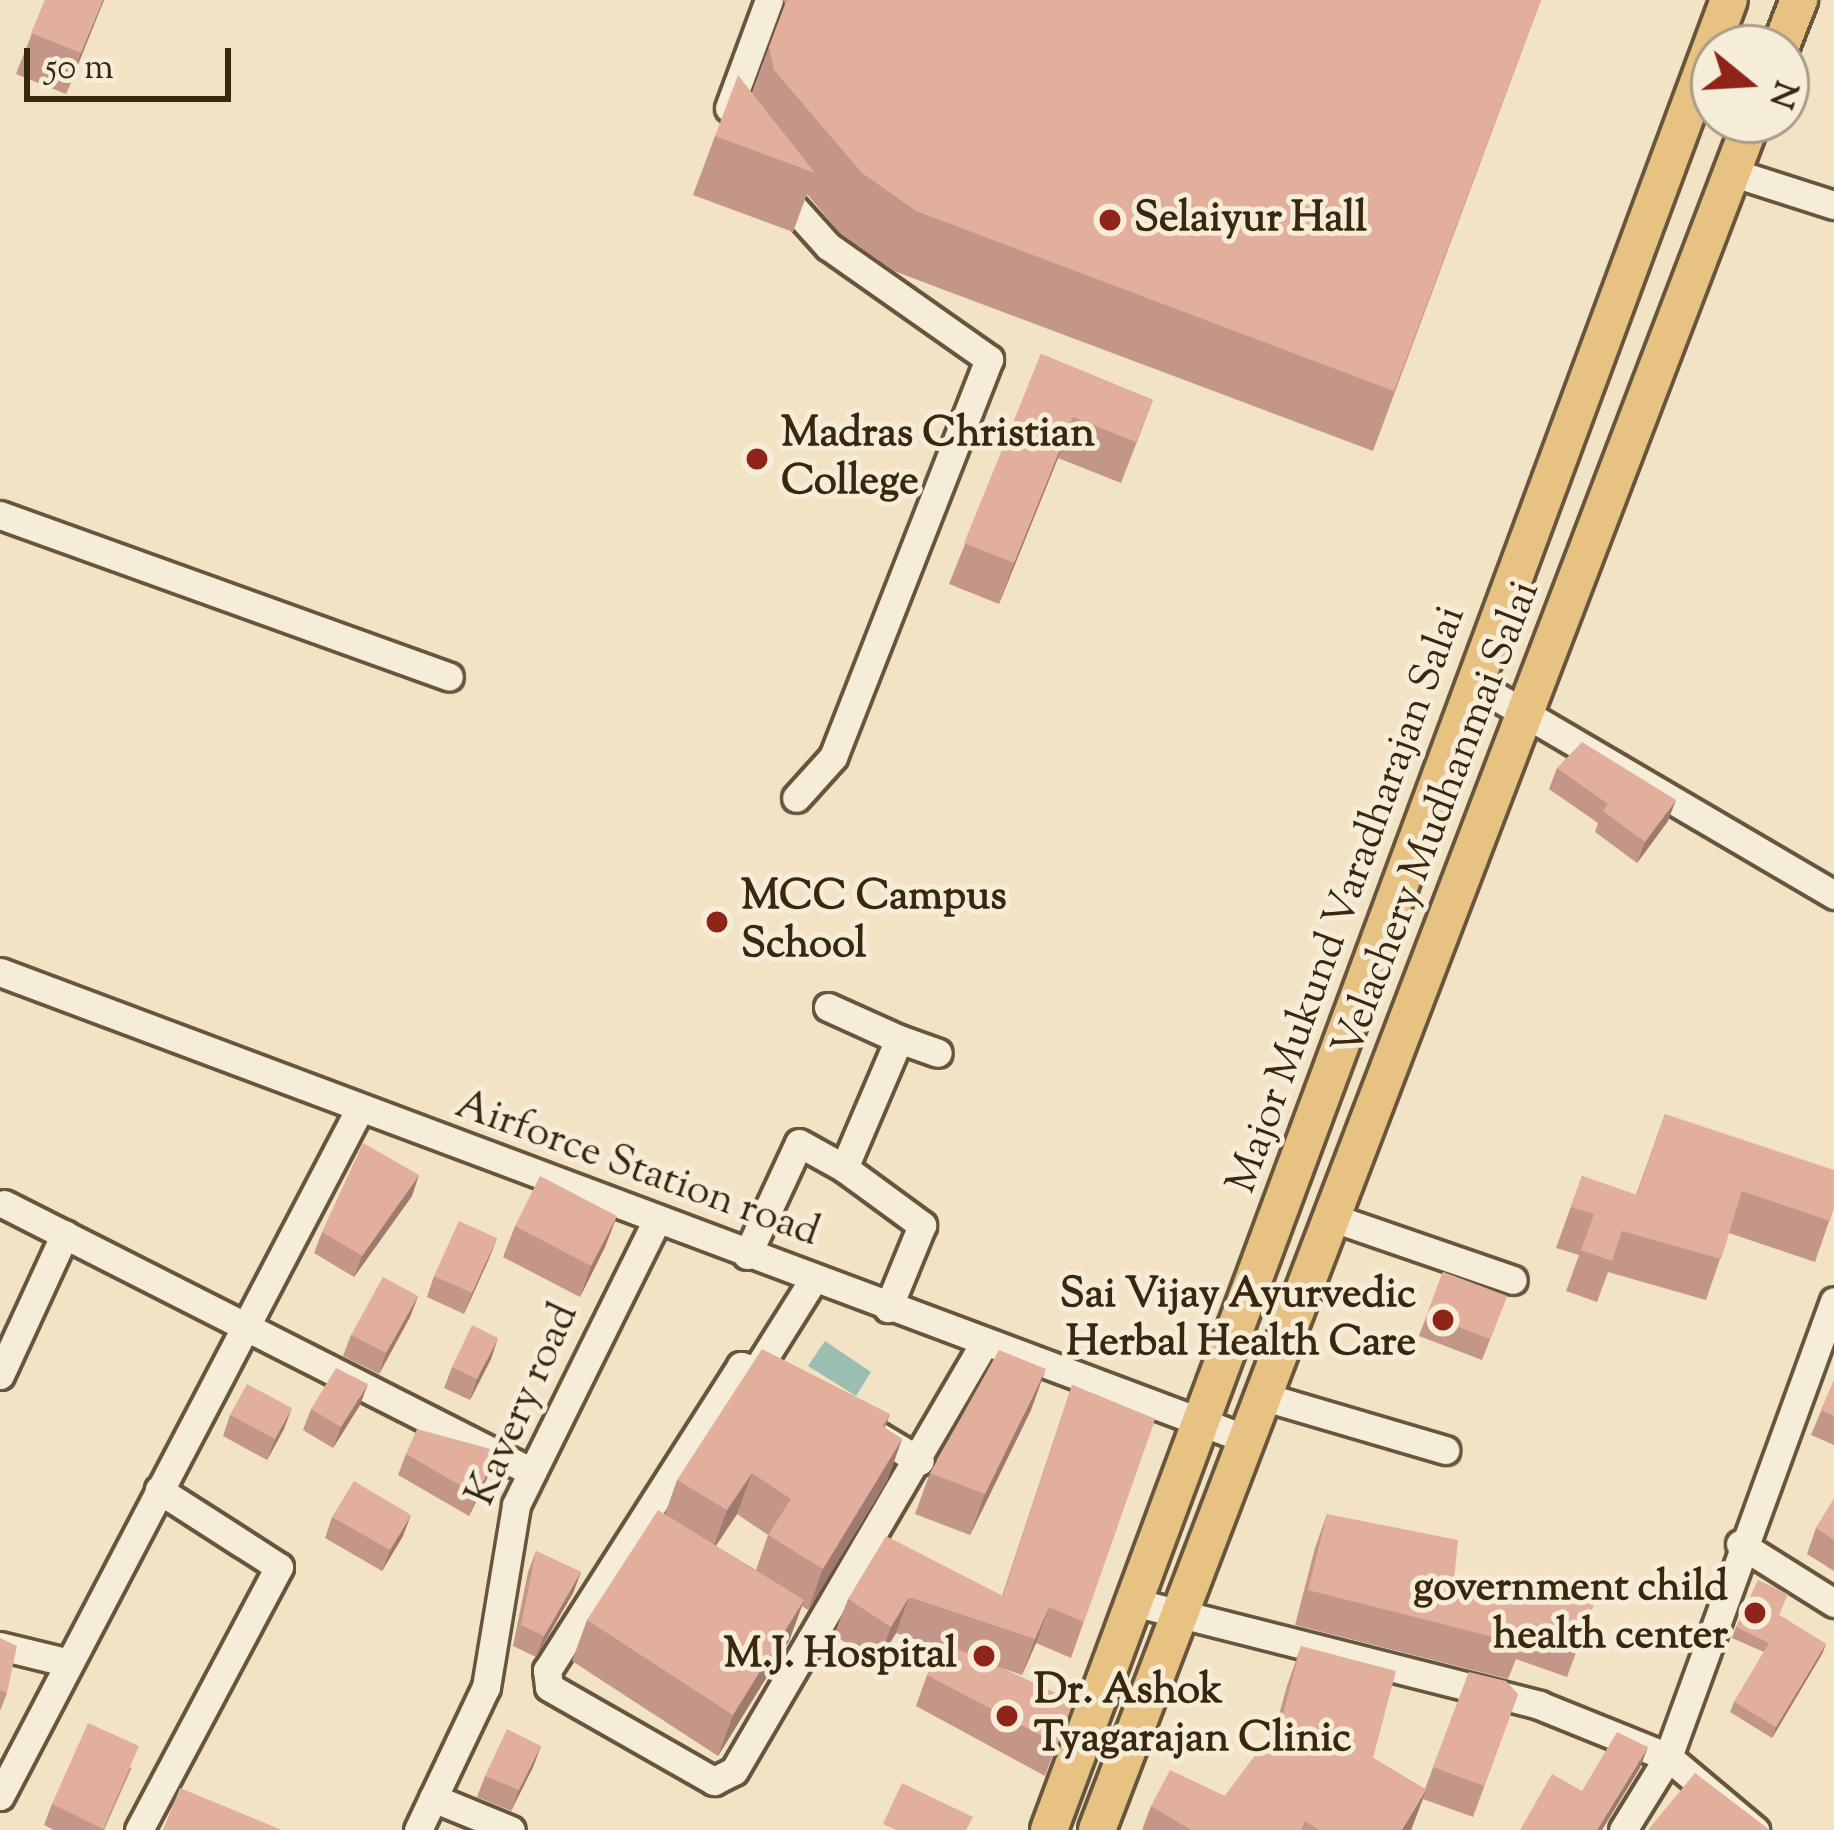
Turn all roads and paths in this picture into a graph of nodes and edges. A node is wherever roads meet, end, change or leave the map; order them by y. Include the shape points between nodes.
1 (769, 0) edge
2 (1730, 0) edge
3 (1742, 144) edge
4 (1731, 172) junction
5 (1834, 205) edge
6 (0, 514) edge
7 (449, 677) dead end
8 (1473, 683) junction
9 (1528, 708) junction
10 (796, 798) dead end
11 (1834, 895) edge
12 (0, 972) edge
13 (828, 1007) dead end
14 (899, 1039) junction
15 (938, 1054) dead end
16 (358, 1112) junction
17 (844, 1168) junction
18 (4, 1204) dead end
19 (1333, 1219) junction
20 (656, 1222) junction
21 (65, 1234) junction
22 (747, 1256) junction
23 (813, 1280) junction
24 (1514, 1280) dead end
25 (1834, 1301) edge
26 (888, 1307) junction
27 (248, 1322) junction
28 (985, 1343) junction
29 (759, 1366) junction
30 (0, 1376) edge
31 (799, 1390) edge
32 (1265, 1397) junction
33 (839, 1413) edge
34 (1205, 1424) junction
35 (1249, 1440) junction
36 (1445, 1450) dead end
37 (920, 1460) junction
38 (532, 1472) junction
39 (160, 1490) junction
40 (635, 1525) junction
41 (1740, 1544) junction
42 (674, 1549) edge
43 (1137, 1603) junction
44 (1834, 1603) edge
45 (1179, 1616) junction
46 (0, 1646) edge
47 (69, 1663) junction
48 (1668, 1757) junction
49 (0, 1796) edge
50 (434, 1798) junction
51 (139, 1830) edge
52 (418, 1830) edge
53 (511, 1830) edge
54 (1049, 1830) edge
55 (1097, 1830) edge
56 (1622, 1830) edge
57 (1755, 1830) edge

1 - 10 street via 728,105 744,149 828,246 989,359 833,758
2 - 8 main road, Major Mukund Varadharajan Salai
3 - 4 main road, Velachery Mudhanmai Salai
4 - 5 street
4 - 9 main road, Velachery Mudhanmai Salai
6 - 7 street
8 - 9 street
8 - 34 main road, Major Mukund Varadharajan Salai
9 - 11 street
9 - 19 main road, Velachery Mudhanmai Salai
12 - 16 street, Airforce Station road
13 - 14 street
14 - 15 street
14 - 17 street
16 - 20 street, Airforce Station road
16 - 27 street
17 - 22 street via 799,1143
17 - 26 street via 922,1225
18 - 21 street
19 - 24 street
19 - 32 main road, Velachery Mudhanmai Salai
20 - 22 street, Airforce Station road
20 - 38 street, Kavery road
21 - 27 street
21 - 30 street
22 - 23 street, Airforce Station road
23 - 26 street, Airforce Station road
23 - 29 street
25 - 41 street
26 - 28 street, Airforce Station road
27 - 38 street
27 - 39 street
28 - 34 street, Airforce Station road
28 - 37 street
29 - 31 street
29 - 40 street via 741,1366
32 - 35 main road, Velachery Mudhanmai Salai
32 - 36 street
33 - 37 street
34 - 35 street, Airforce Station road
34 - 43 main road, Major Mukund Varadharajan Salai
35 - 45 main road, Velachery Mudhanmai Salai
37 - 40 street via 804,1629 724,1780 549,1687 547,1670
38 - 50 street, Kavery road via 516,1505 486,1687
39 - 47 street
39 - 51 street via 279,1567
40 - 42 street
41 - 44 street
41 - 48 street
43 - 45 street
43 - 54 main road, Major Mukund Varadharajan Salai via 1079,1720
45 - 48 street via 1539,1705
45 - 55 main road
46 - 47 street
47 - 49 street
48 - 56 street
48 - 57 street
50 - 52 street, Kavery road
50 - 53 street

